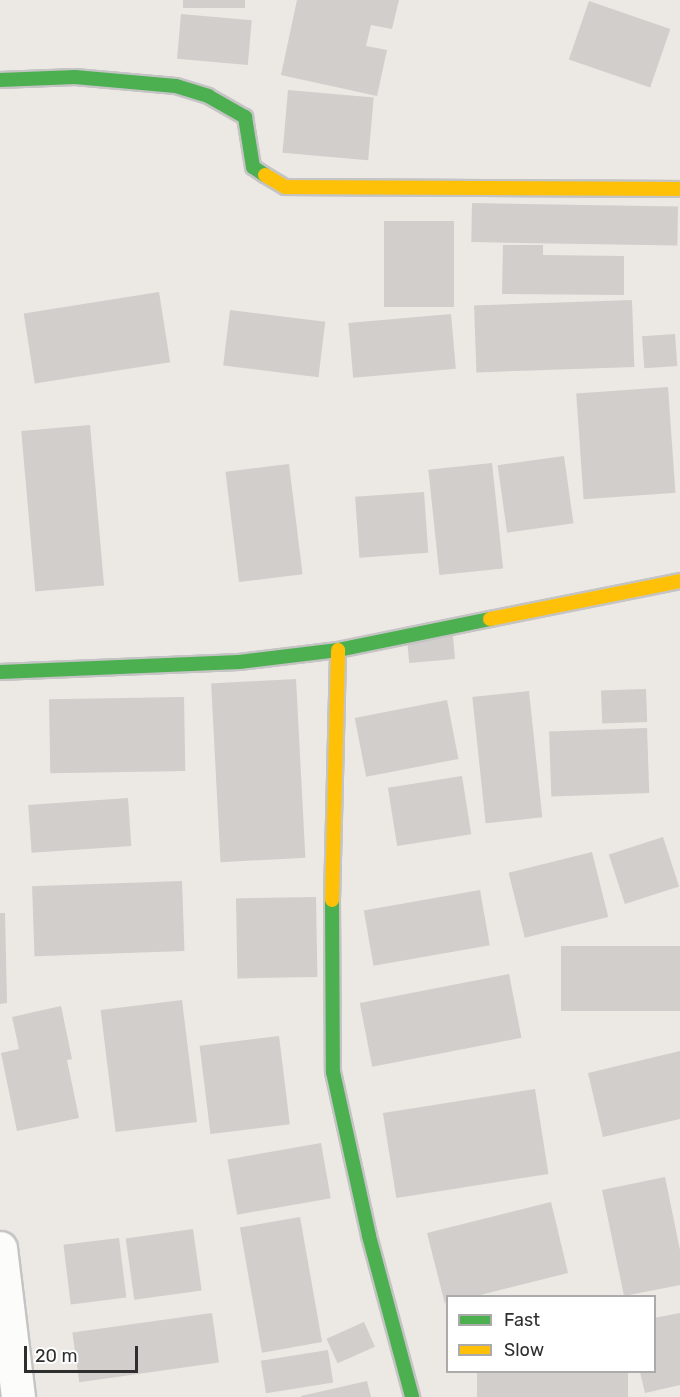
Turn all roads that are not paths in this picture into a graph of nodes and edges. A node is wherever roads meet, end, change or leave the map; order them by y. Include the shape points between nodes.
1 (0, 80) edge
2 (680, 189) edge
3 (680, 581) edge
4 (338, 650) junction
5 (0, 672) edge
6 (0, 1248) edge
7 (18, 1397) edge
8 (412, 1397) edge

1 - 2 street via 75,77 176,86 208,96 245,117 254,167 285,188
3 - 4 street
4 - 5 street via 239,662
4 - 8 street via 331,837 333,1072 369,1236
6 - 7 street

